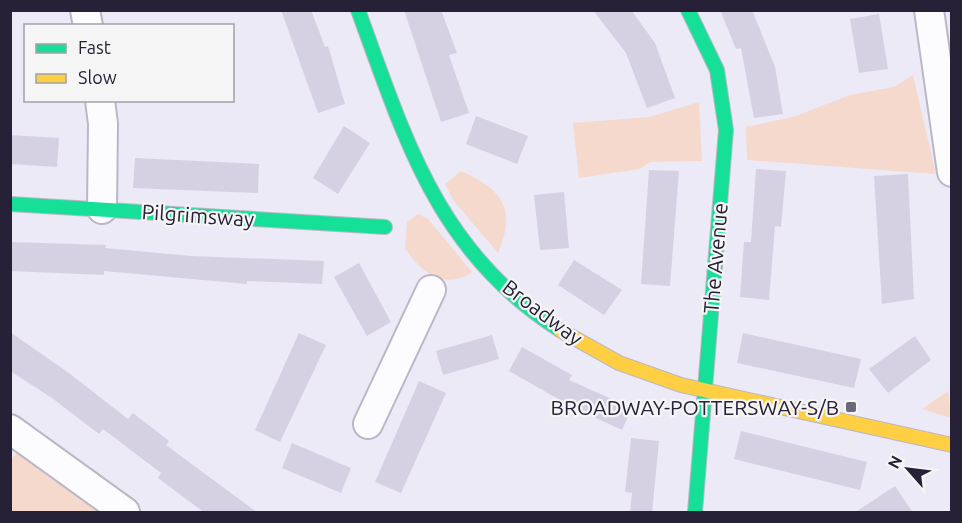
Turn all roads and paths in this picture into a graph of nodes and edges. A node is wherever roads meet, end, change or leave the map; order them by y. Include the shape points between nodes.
1 (358, 10) edge
2 (688, 10) edge
3 (929, 10) edge
4 (100, 102) edge
5 (951, 172) edge
6 (10, 204) edge
7 (102, 209) junction
8 (385, 227) dead end
9 (431, 290) dead end
10 (704, 392) junction
11 (368, 424) dead end
12 (10, 429) edge
13 (951, 445) edge
14 (125, 513) edge
15 (695, 513) edge

1 - 10 street, Broadway via 420,173 472,253 545,319 575,340 650,376
2 - 10 street, The Avenue via 717,70 726,130
3 - 5 street
4 - 7 street
6 - 7 street, Pilgrimsway
7 - 8 street, Pilgrimsway
9 - 11 street
10 - 13 street, Broadway
10 - 15 street, The Avenue
12 - 14 street

